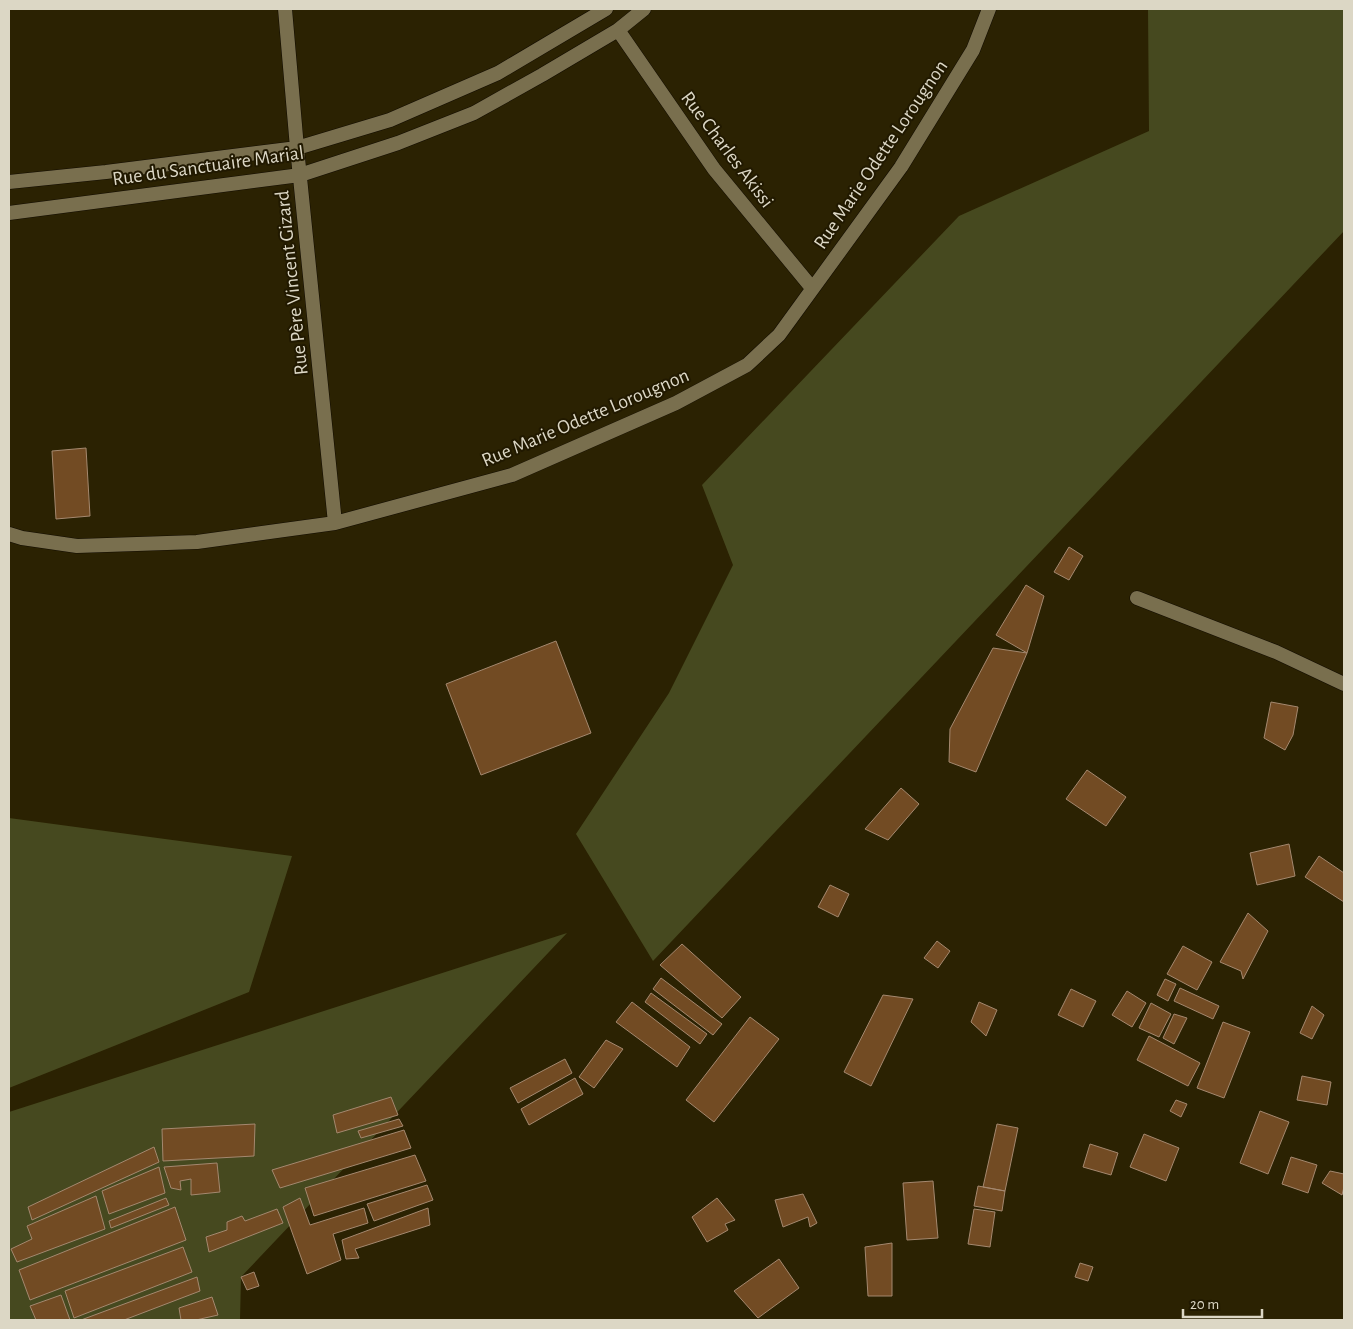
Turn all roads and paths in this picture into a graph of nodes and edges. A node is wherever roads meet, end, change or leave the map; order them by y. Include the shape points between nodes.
1 (285, 9) edge
2 (606, 9) edge
3 (644, 9) edge
4 (989, 9) edge
5 (618, 30) junction
6 (297, 148) junction
7 (300, 174) junction
8 (9, 182) edge
9 (9, 213) edge
10 (812, 288) junction
11 (336, 523) junction
12 (9, 534) edge
13 (1137, 598) dead end
14 (1344, 684) edge

1 - 6 street, Rue Père Vincent Gizard
2 - 6 street, Rue du Sanctuaire Marial via 498,73 390,120
3 - 5 street, Rue du Sanctuaire Marial
4 - 10 street, Rue Marie Odette Lorougnon via 973,50 901,166
5 - 7 street, Rue du Sanctuaire Marial via 474,113 398,143
5 - 10 street, Rue Charles Akissi via 714,168
6 - 7 street, Rue Père Vincent Gizard
6 - 8 street, Rue du Sanctuaire Marial
7 - 9 street, Rue du Sanctuaire Marial
7 - 11 street, Rue Père Vincent Gizard
10 - 11 street, Rue Marie Odette Lorougnon via 779,335 746,365 676,403 512,475
11 - 12 street, Rue Marie Odette Lorougnon via 197,542 86,546
13 - 14 street via 1276,652

